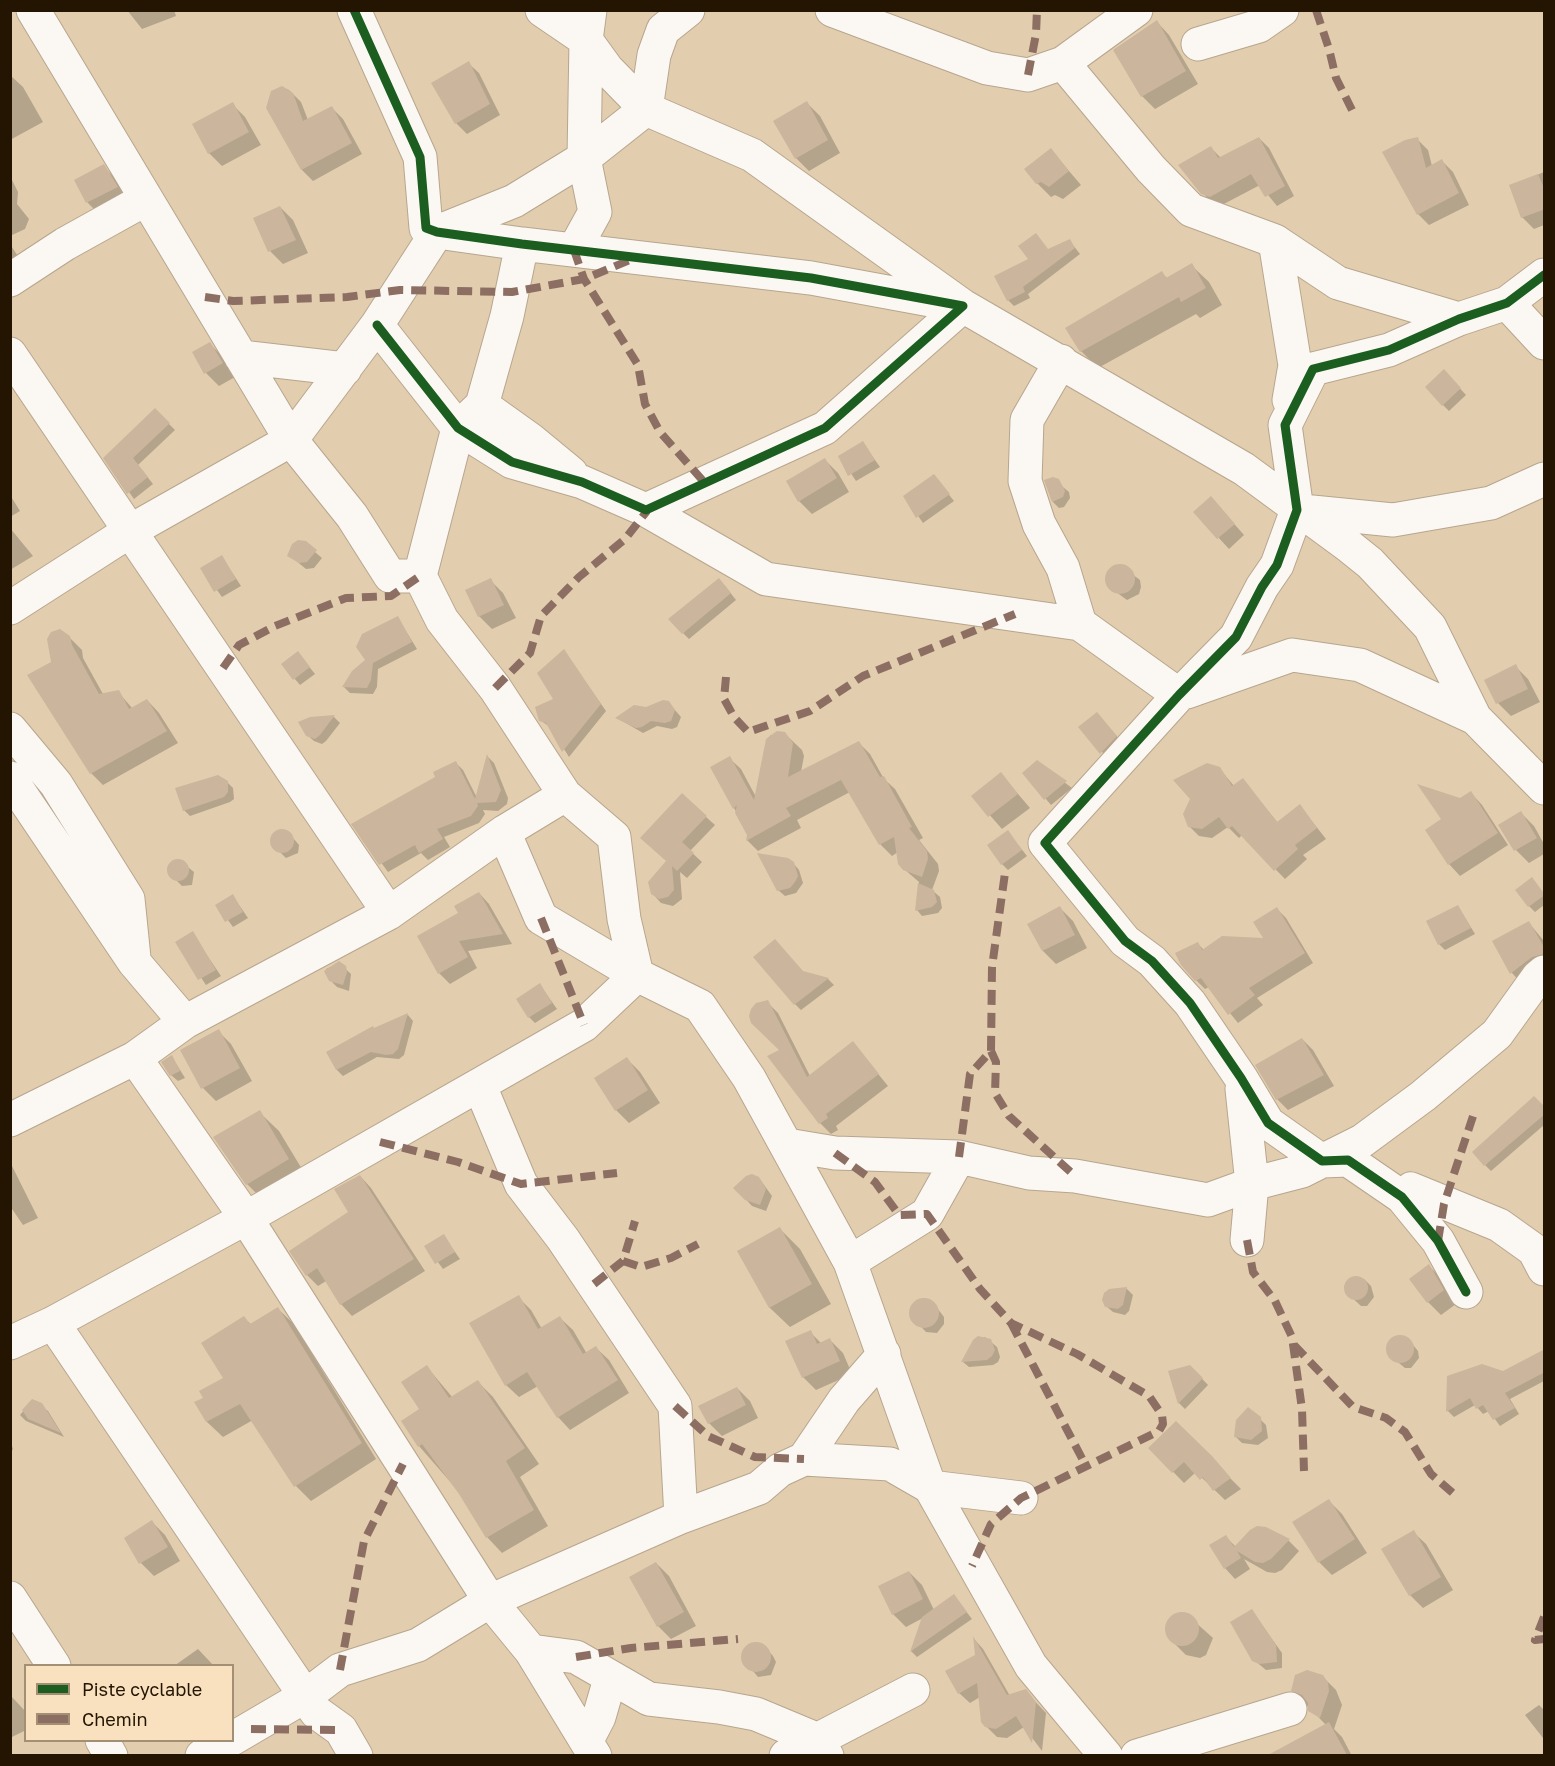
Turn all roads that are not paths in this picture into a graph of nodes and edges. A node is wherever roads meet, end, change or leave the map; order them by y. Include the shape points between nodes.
1 (33, 10) edge
2 (354, 10) edge
3 (542, 10) edge
4 (688, 10) edge
5 (832, 10) edge
6 (1136, 10) edge
7 (1282, 10) edge
8 (588, 25) edge
9 (1198, 44) dead end
10 (1063, 63) junction
11 (646, 109) junction
12 (584, 158) junction
13 (146, 198) junction
14 (437, 232) junction
15 (1275, 241) junction
16 (522, 244) junction
17 (574, 250) junction
18 (1545, 275) edge
19 (10, 280) edge
20 (1507, 303) junction
21 (963, 306) junction
22 (1459, 319) junction
23 (377, 325) junction
24 (1545, 343) edge
25 (10, 354) edge
26 (241, 357) junction
27 (1061, 361) junction
28 (345, 369) junction
29 (482, 405) junction
30 (1285, 425) junction
31 (458, 428) junction
32 (291, 440) junction
33 (1545, 479) edge
34 (582, 482) junction
35 (646, 510) junction
36 (1297, 510) junction
37 (130, 531) junction
38 (420, 576) junction
39 (10, 608) edge
40 (1080, 624) junction
41 (1179, 695) junction
42 (1475, 718) junction
43 (10, 729) edge
44 (10, 778) edge
45 (1545, 788) edge
46 (565, 795) junction
47 (504, 832) junction
48 (389, 913) junction
49 (134, 962) junction
50 (1545, 972) edge
51 (637, 975) junction
52 (185, 1022) junction
53 (135, 1058) junction
54 (1241, 1078) junction
55 (480, 1086) junction
56 (10, 1120) edge
57 (787, 1145) junction
58 (959, 1157) junction
59 (1322, 1161) junction
60 (1252, 1184) junction
61 (1402, 1197) junction
62 (1208, 1200) junction
63 (246, 1218) junction
64 (850, 1262) junction
65 (1545, 1269) edge
66 (1466, 1292) dead end
67 (54, 1323) junction
68 (10, 1343) edge
69 (884, 1354) junction
70 (804, 1459) junction
71 (930, 1487) junction
72 (1021, 1498) dead end
73 (681, 1517) junction
74 (10, 1598) edge
75 (490, 1601) junction
76 (531, 1651) junction
77 (53, 1664) edge
78 (610, 1679) junction
79 (913, 1690) dead end
80 (307, 1695) junction
81 (649, 1699) junction
82 (1290, 1708) dead end
83 (594, 1737) edge
84 (234, 1738) edge
85 (103, 1742) edge
86 (227, 1742) edge
87 (822, 1747) edge
88 (111, 1755) edge
89 (202, 1755) edge
90 (356, 1755) edge
91 (786, 1755) edge
92 (1106, 1755) edge
93 (1137, 1755) edge

1 - 13 street
2 - 14 street via 420,157 426,228
3 - 8 street
4 - 11 street via 663,30 654,55
5 - 10 street via 987,68 1028,75
6 - 10 street
7 - 9 street via 1259,26
8 - 11 street via 607,69
8 - 12 street
10 - 15 street via 1151,169 1191,210
11 - 12 street
11 - 21 street via 752,155
12 - 14 street via 514,201
12 - 17 street via 595,212
13 - 19 street
13 - 26 street
14 - 16 street
14 - 23 street
15 - 22 street via 1338,283
15 - 30 street via 1295,365
16 - 17 street
16 - 29 street
17 - 21 street via 811,278
18 - 20 street
20 - 22 street
20 - 24 street
21 - 27 street
21 - 35 street via 825,428
22 - 30 street via 1389,350 1313,369
23 - 28 street
23 - 31 street
25 - 37 street
26 - 28 street
26 - 32 street
27 - 36 street via 1244,469
27 - 40 street via 1027,420 1025,481 1039,524 1063,568
28 - 32 street
29 - 31 street
29 - 34 street
30 - 36 street
31 - 34 street via 512,462
31 - 38 street
32 - 37 street
32 - 38 street via 352,516 390,576
33 - 36 street via 1491,503 1393,520
34 - 35 street
35 - 40 street via 766,579
36 - 41 street via 1277,565 1236,637
36 - 42 street via 1370,563 1430,627
37 - 39 street
37 - 48 street
38 - 46 street via 442,620 495,688
40 - 41 street
41 - 42 street via 1292,655 1360,665
41 - 54 street via 1045,843 1125,941 1152,961 1190,1003
42 - 45 street
43 - 49 street via 56,784 128,899
44 - 49 street
46 - 47 street
46 - 51 street via 614,837 624,919
47 - 48 street
47 - 51 street via 541,918
48 - 52 street
49 - 52 street
50 - 59 street via 1489,1041 1362,1141
51 - 55 street via 584,1025
51 - 57 street via 700,1006 749,1078
52 - 53 street
53 - 56 street
53 - 63 street
54 - 59 street via 1268,1123
54 - 60 street
55 - 63 street
55 - 73 street via 521,1184 675,1406
57 - 58 street via 835,1153
57 - 64 street
58 - 62 street via 1029,1173 1075,1176
58 - 64 street via 927,1214
59 - 60 street via 1302,1171
59 - 61 street via 1348,1160
60 - 62 street
60 - 62 street via 1247,1240
61 - 65 street via 1411,1189 1499,1225 1534,1250
61 - 66 street via 1438,1241
63 - 67 street
63 - 75 street
64 - 69 street
67 - 68 street
67 - 80 street
69 - 70 street via 844,1400
69 - 71 street
70 - 71 street via 890,1464
70 - 73 street via 780,1470 759,1488
71 - 72 street
71 - 92 street via 1031,1666
73 - 75 street
74 - 77 street
75 - 76 street
75 - 80 street via 418,1645 340,1670
76 - 78 street via 576,1657
76 - 83 street
78 - 81 street
78 - 83 street
79 - 87 street
80 - 84 street
80 - 90 street via 316,1712 340,1730
81 - 83 street
81 - 87 street via 756,1714
82 - 93 street
85 - 88 street
86 - 89 street
87 - 91 street

